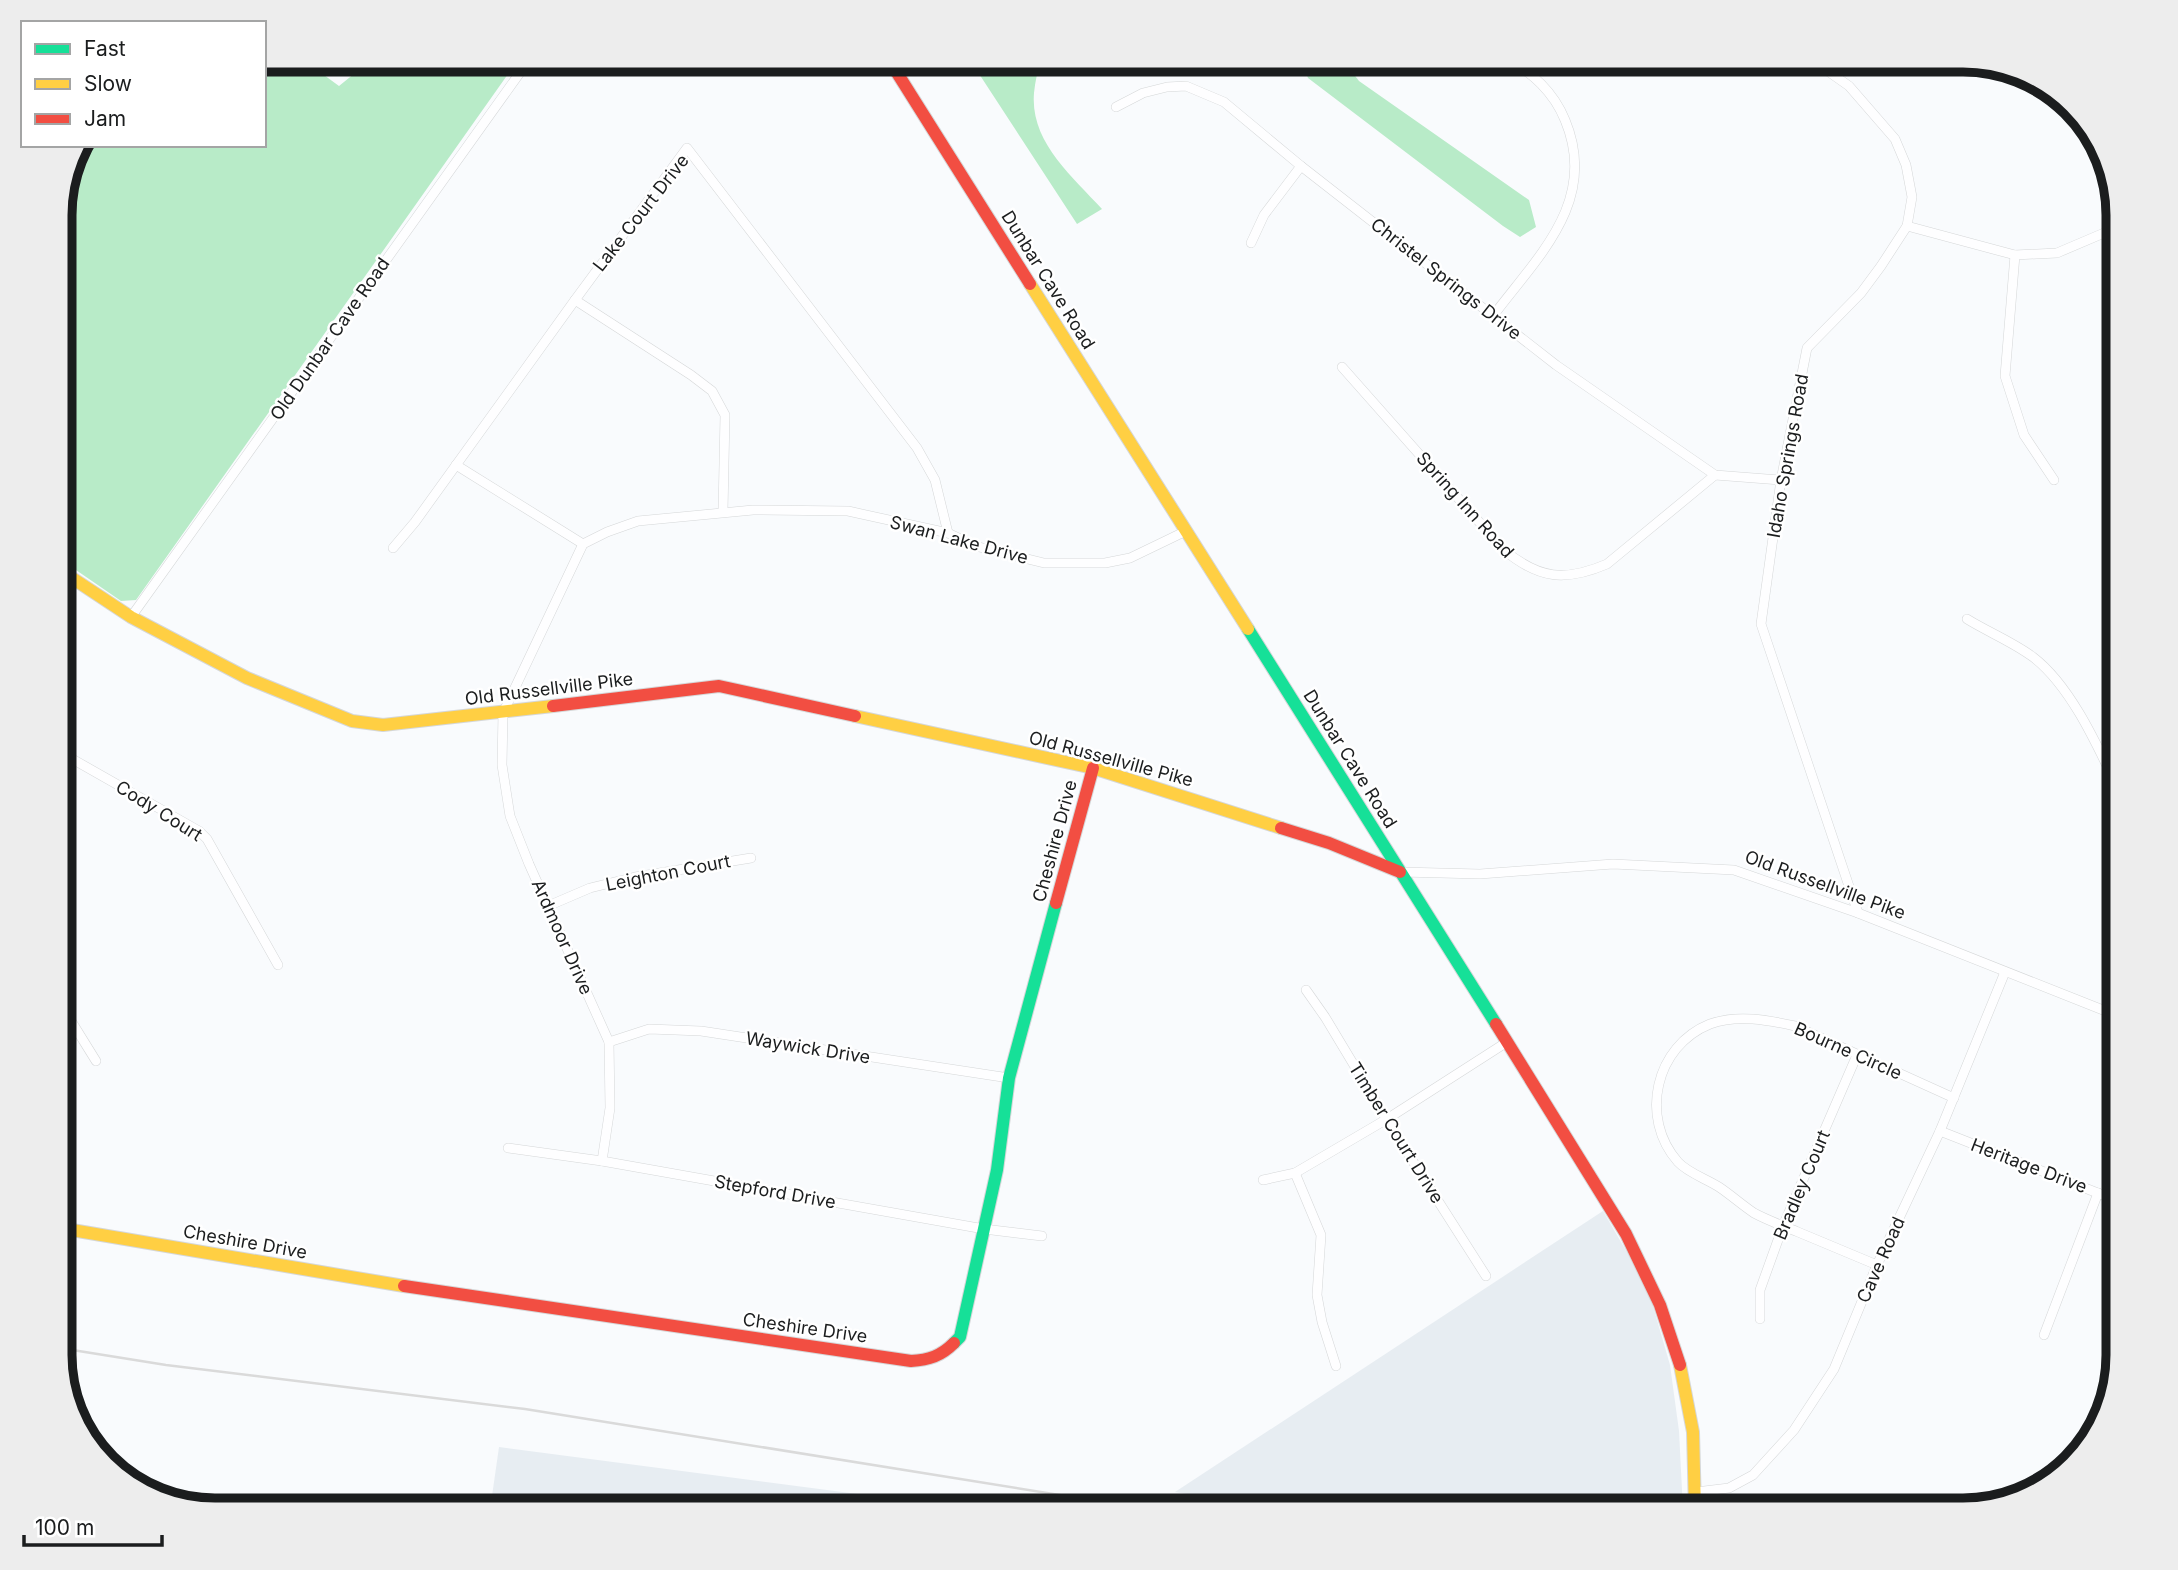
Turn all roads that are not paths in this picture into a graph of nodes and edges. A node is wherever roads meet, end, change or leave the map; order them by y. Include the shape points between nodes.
1 (520, 72) edge
2 (897, 72) edge
3 (1526, 72) edge
4 (1829, 72) edge
5 (1116, 107) dead end
6 (1301, 166) junction
7 (1907, 226) junction
8 (2106, 233) edge
9 (1251, 243) dead end
10 (2015, 256) junction
11 (575, 300) junction
12 (1493, 316) junction
13 (1342, 367) dead end
14 (456, 465) junction
15 (1715, 475) junction
16 (1782, 480) junction
17 (2054, 480) dead end
18 (723, 512) junction
19 (1186, 531) junction
20 (948, 533) junction
21 (583, 544) junction
22 (393, 548) dead end
23 (72, 578) edge
24 (131, 617) junction
25 (1967, 619) dead end
26 (503, 713) junction
27 (72, 759) edge
28 (2106, 764) edge
29 (1093, 768) junction
30 (751, 858) dead end
31 (1401, 873) junction
32 (548, 906) junction
33 (1858, 913) junction
34 (278, 965) dead end
35 (2005, 972) junction
36 (1306, 990) dead end
37 (2106, 1011) edge
38 (72, 1022) edge
39 (609, 1042) junction
40 (1507, 1042) junction
41 (1857, 1055) junction
42 (96, 1060) dead end
43 (1009, 1079) junction
44 (1954, 1098) junction
45 (1387, 1119) junction
46 (1940, 1131) junction
47 (508, 1148) dead end
48 (602, 1161) junction
49 (1295, 1173) junction
50 (1263, 1180) dead end
51 (2098, 1193) junction
52 (2106, 1196) edge
53 (1783, 1226) junction
54 (984, 1229) junction
55 (72, 1230) edge
56 (1042, 1236) dead end
57 (1877, 1265) junction
58 (1486, 1276) dead end
59 (1760, 1319) dead end
60 (2043, 1335) dead end
61 (1336, 1366) dead end
62 (1696, 1492) junction
63 (1696, 1498) edge

1 - 24 street, Old Dunbar Cave Road
2 - 19 street, Dunbar Cave Road
3 - 12 street via 1540,82 1562,113 1570,132 1575,178 1562,220 1534,267
4 - 7 street, Idaho Springs Road via 1849,86 1895,139 1906,164 1912,197
5 - 6 street, Christel Springs Drive via 1143,93 1185,86 1224,102
6 - 9 street via 1264,215
6 - 12 street, Christel Springs Drive
7 - 10 street
7 - 16 street, Idaho Springs Road via 1861,293 1807,348
8 - 10 street via 2057,253
10 - 17 street via 2005,376 2024,435
11 - 14 street, Lake Court Drive
11 - 18 street via 712,391 724,415
11 - 20 street, Lake Court Drive via 687,148 917,448 935,480
12 - 15 street, Christel Springs Drive
13 - 15 street, Spring Inn Road via 1504,550 1520,564 1549,575 1588,572 1606,564
14 - 21 street
14 - 22 street, Lake Court Drive
15 - 16 street
16 - 33 street, Idaho Springs Road via 1761,624
18 - 20 street, Swan Lake Drive via 848,512
18 - 21 street, Swan Lake Drive via 638,521
19 - 20 street, Swan Lake Drive via 1130,558 1079,564 1044,563 975,546
19 - 31 street, Dunbar Cave Road
21 - 26 street
23 - 24 street, Old Russellville Pike
24 - 26 street, Old Russellville Pike via 247,678 352,720 383,725
25 - 28 street via 2033,657 2047,671 2074,704
26 - 29 street, Old Russellville Pike via 719,686
26 - 32 street, Ardmoor Drive via 502,765 510,816
27 - 34 street, Cody Court via 200,831
29 - 31 street, Old Russellville Pike via 1329,843
29 - 43 street, Cheshire Drive
30 - 32 street, Leighton Court via 635,877 590,888
31 - 33 street, Old Russellville Pike via 1469,875 1613,864 1734,870
31 - 40 street, Dunbar Cave Road
32 - 39 street, Ardmoor Drive
33 - 35 street, Old Russellville Pike
35 - 37 street, Old Russellville Pike
35 - 44 street, Cave Road
36 - 45 street, Timber Court Drive
38 - 42 street
39 - 43 street, Waywick Drive via 649,1029 701,1031
39 - 48 street, Ardmoor Drive via 610,1108
40 - 45 street
40 - 62 street, Dunbar Cave Road via 1625,1233 1661,1306 1687,1399
41 - 44 street, Bourne Circle
41 - 53 street, Bradley Court
41 - 53 street, Bourne Circle via 1795,1026 1733,1019 1692,1034 1675,1050 1660,1077 1658,1123 1665,1144 1680,1164
43 - 54 street, Cheshire Drive
44 - 46 street, Cave Road
45 - 49 street
45 - 58 street, Timber Court Drive
46 - 51 street, Heritage Drive
46 - 57 street, Cave Road
47 - 48 street, Stepford Drive
48 - 54 street, Stepford Drive
49 - 50 street
49 - 61 street via 1321,1235 1317,1295
51 - 52 street, Heritage Drive
51 - 60 street
53 - 57 street, Bourne Circle
53 - 59 street, Bradley Court via 1760,1290
54 - 55 street, Cheshire Drive via 960,1337 946,1352 925,1362 444,1293
54 - 56 street, Stepford Drive
57 - 62 street, Cave Road via 1834,1369 1794,1430 1753,1475 1729,1488
62 - 63 street, Dunbar Cave Road

